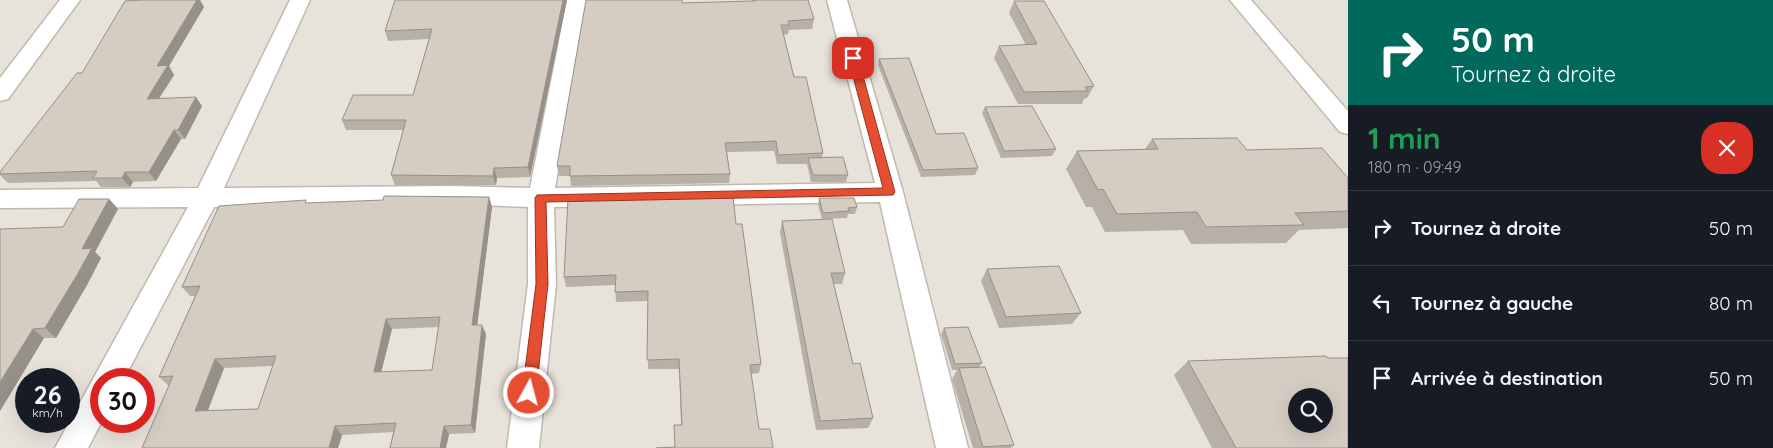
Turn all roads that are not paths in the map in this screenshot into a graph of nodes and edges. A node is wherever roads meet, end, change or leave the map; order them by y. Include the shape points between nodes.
1 (70, 0) edge
2 (300, 0) edge
3 (577, 0) edge
4 (837, 0) edge
5 (1240, 0) edge
6 (0, 94) edge
7 (1348, 126) edge
8 (890, 192) junction
9 (0, 198) edge
10 (206, 198) junction
11 (541, 198) junction
12 (114, 368) edge
13 (90, 413) edge
14 (71, 448) edge
15 (523, 448) edge
16 (952, 448) edge

1 - 6 street
2 - 10 street
3 - 11 street
4 - 8 street
5 - 7 street
8 - 11 street
8 - 16 street
9 - 10 street
10 - 11 street via 450,195
10 - 12 street
11 - 15 street via 542,284
13 - 14 street

